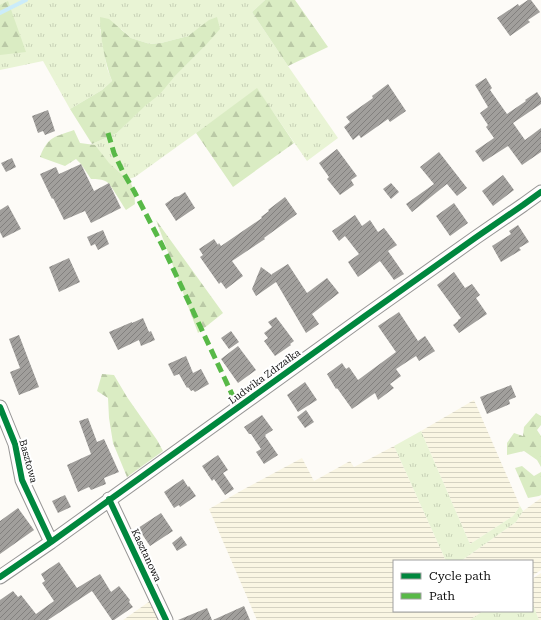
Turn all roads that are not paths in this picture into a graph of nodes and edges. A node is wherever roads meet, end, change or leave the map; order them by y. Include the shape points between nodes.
1 (541, 192) edge
2 (0, 407) edge
3 (109, 499) junction
4 (51, 542) junction
5 (0, 577) edge
6 (166, 620) edge

1 - 3 street, Ludwika Zdrzałka
2 - 4 street, Basztowa via 15,444 22,480
3 - 4 street, Ludwika Zdrzałka
3 - 6 street, Kasztanowa
4 - 5 street, Ludwika Zdrzałka

